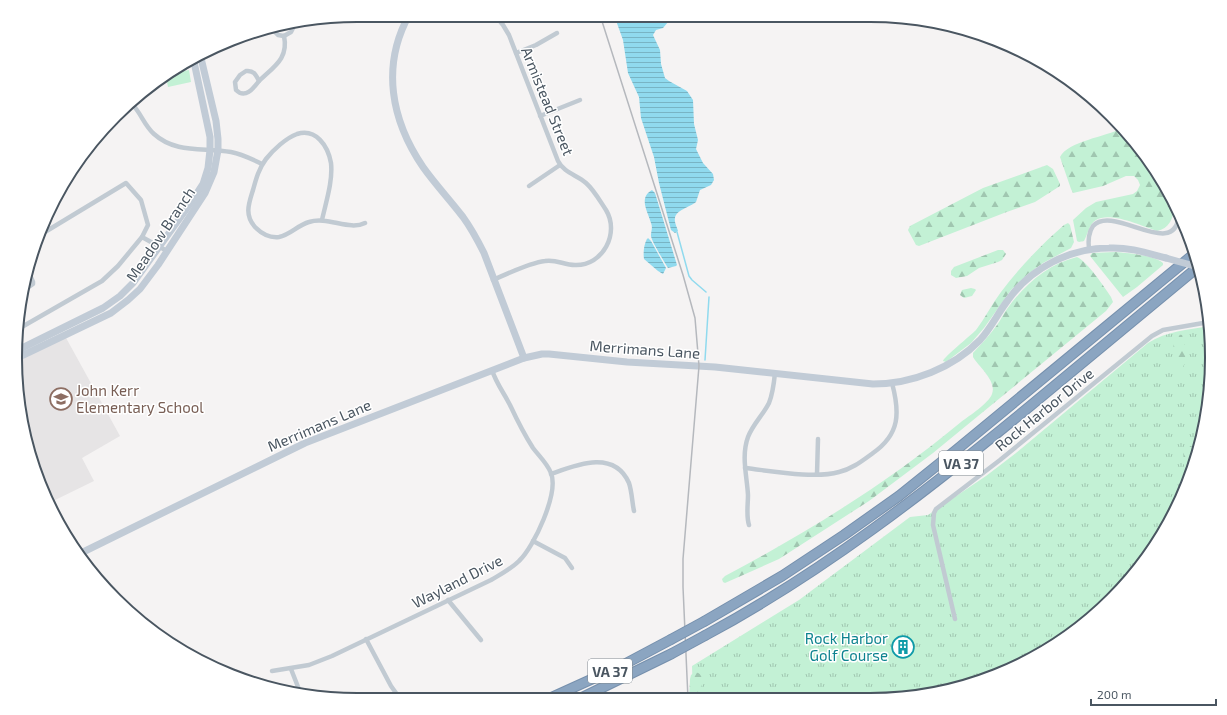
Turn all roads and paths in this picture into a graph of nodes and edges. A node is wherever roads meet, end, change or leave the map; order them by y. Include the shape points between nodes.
1 (406, 22) edge
2 (500, 22) edge
3 (293, 28) edge
4 (275, 32) edge
5 (557, 33) dead end
6 (284, 36) junction
7 (516, 53) junction
8 (202, 61) edge
9 (195, 65) edge
10 (259, 81) junction
11 (580, 100) dead end
12 (134, 107) edge
13 (540, 116) junction
14 (210, 150) junction
15 (218, 150) junction
16 (262, 164) junction
17 (560, 165) junction
18 (529, 186) dead end
19 (322, 220) junction
20 (365, 223) dead end
21 (1177, 224) edge
22 (47, 231) edge
23 (142, 237) junction
24 (160, 246) junction
25 (1089, 250) junction
26 (167, 251) junction
27 (1190, 258) edge
28 (1192, 265) edge
29 (1194, 270) edge
30 (31, 277) edge
31 (493, 280) junction
32 (29, 287) edge
33 (1203, 323) edge
34 (24, 326) edge
35 (22, 348) edge
36 (22, 356) edge
37 (524, 358) junction
38 (492, 370) junction
39 (775, 373) junction
40 (892, 383) junction
41 (818, 439) dead end
42 (745, 468) junction
43 (551, 474) junction
44 (817, 474) junction
45 (634, 511) dead end
46 (749, 526) dead end
47 (533, 540) junction
48 (84, 552) edge
49 (572, 568) dead end
50 (448, 600) junction
51 (955, 619) dead end
52 (366, 639) junction
53 (482, 640) dead end
54 (291, 669) junction
55 (272, 672) dead end
56 (298, 688) edge
57 (396, 693) dead end
58 (561, 693) edge
59 (591, 693) edge

1 - 31 main road via 400,34 392,68 393,95 400,122 422,166 471,229 484,254
2 - 7 street, Armistead Street
3 - 6 street
4 - 6 street
5 - 7 street
6 - 10 street via 285,54
7 - 13 street, Armistead Street
8 - 15 main road, Meadow Branch via 217,128
9 - 14 main road, Meadow Branch via 209,130
10 - 10 street via 246,94 238,92 235,88 236,80 246,71 255,73
11 - 13 street
12 - 14 street via 158,138 179,147
13 - 17 street, Armistead Street
14 - 15 street
14 - 24 main road, Meadow Branch via 203,184
15 - 16 street via 239,153
15 - 26 main road, Meadow Branch via 214,172 205,193
16 - 19 street via 248,208 250,221 258,230 267,235 281,236 305,223
16 - 19 street via 270,154 294,135 308,133 318,137 328,153 331,169
17 - 18 street
17 - 31 street, Armistead Street via 588,185 606,211 611,231 606,247 597,257 584,264 544,261
19 - 20 street via 354,226
21 - 25 street via 1163,234 1116,221 1102,220 1089,233
22 - 23 street via 126,183 141,200 148,225
23 - 24 street
23 - 34 street via 102,281
24 - 26 street
24 - 35 main road, Meadow Branch via 133,283 120,296 103,308
25 - 28 main road, Merrimans Lane, bridge via 1131,249
25 - 40 main road, Merrimans Lane via 1056,260 1030,277 1008,300 981,338 955,361 924,375
26 - 36 main road, Meadow Branch via 140,289 111,313
27 - 58 highway, VA 37, bridge via 949,456 844,535 782,576 705,621 623,665
29 - 59 highway, VA 37, bridge via 961,463 867,534 797,581 706,635
30 - 32 street via 34,282
31 - 37 main road
33 - 51 street, Rock Harbor Drive via 1163,330 1152,336 936,509 933,525
37 - 38 main road, Merrimans Lane
37 - 39 main road, Merrimans Lane via 549,354
38 - 43 street via 519,424
38 - 48 main road, Merrimans Lane via 305,443
39 - 40 main road, Merrimans Lane via 873,384
39 - 42 street via 774,388 769,402 748,437
40 - 44 street via 897,414 895,428 888,440 855,466 839,472
41 - 44 street
42 - 44 street
42 - 46 street
43 - 45 street via 588,462 608,464 626,478
43 - 47 street, Wayland Drive via 552,490 549,504
47 - 49 street via 565,558
47 - 50 street, Wayland Drive via 516,565
50 - 52 street, Wayland Drive
50 - 53 street
52 - 54 street, Wayland Drive via 319,662
52 - 57 street
54 - 55 street, Wayland Drive
54 - 56 street

